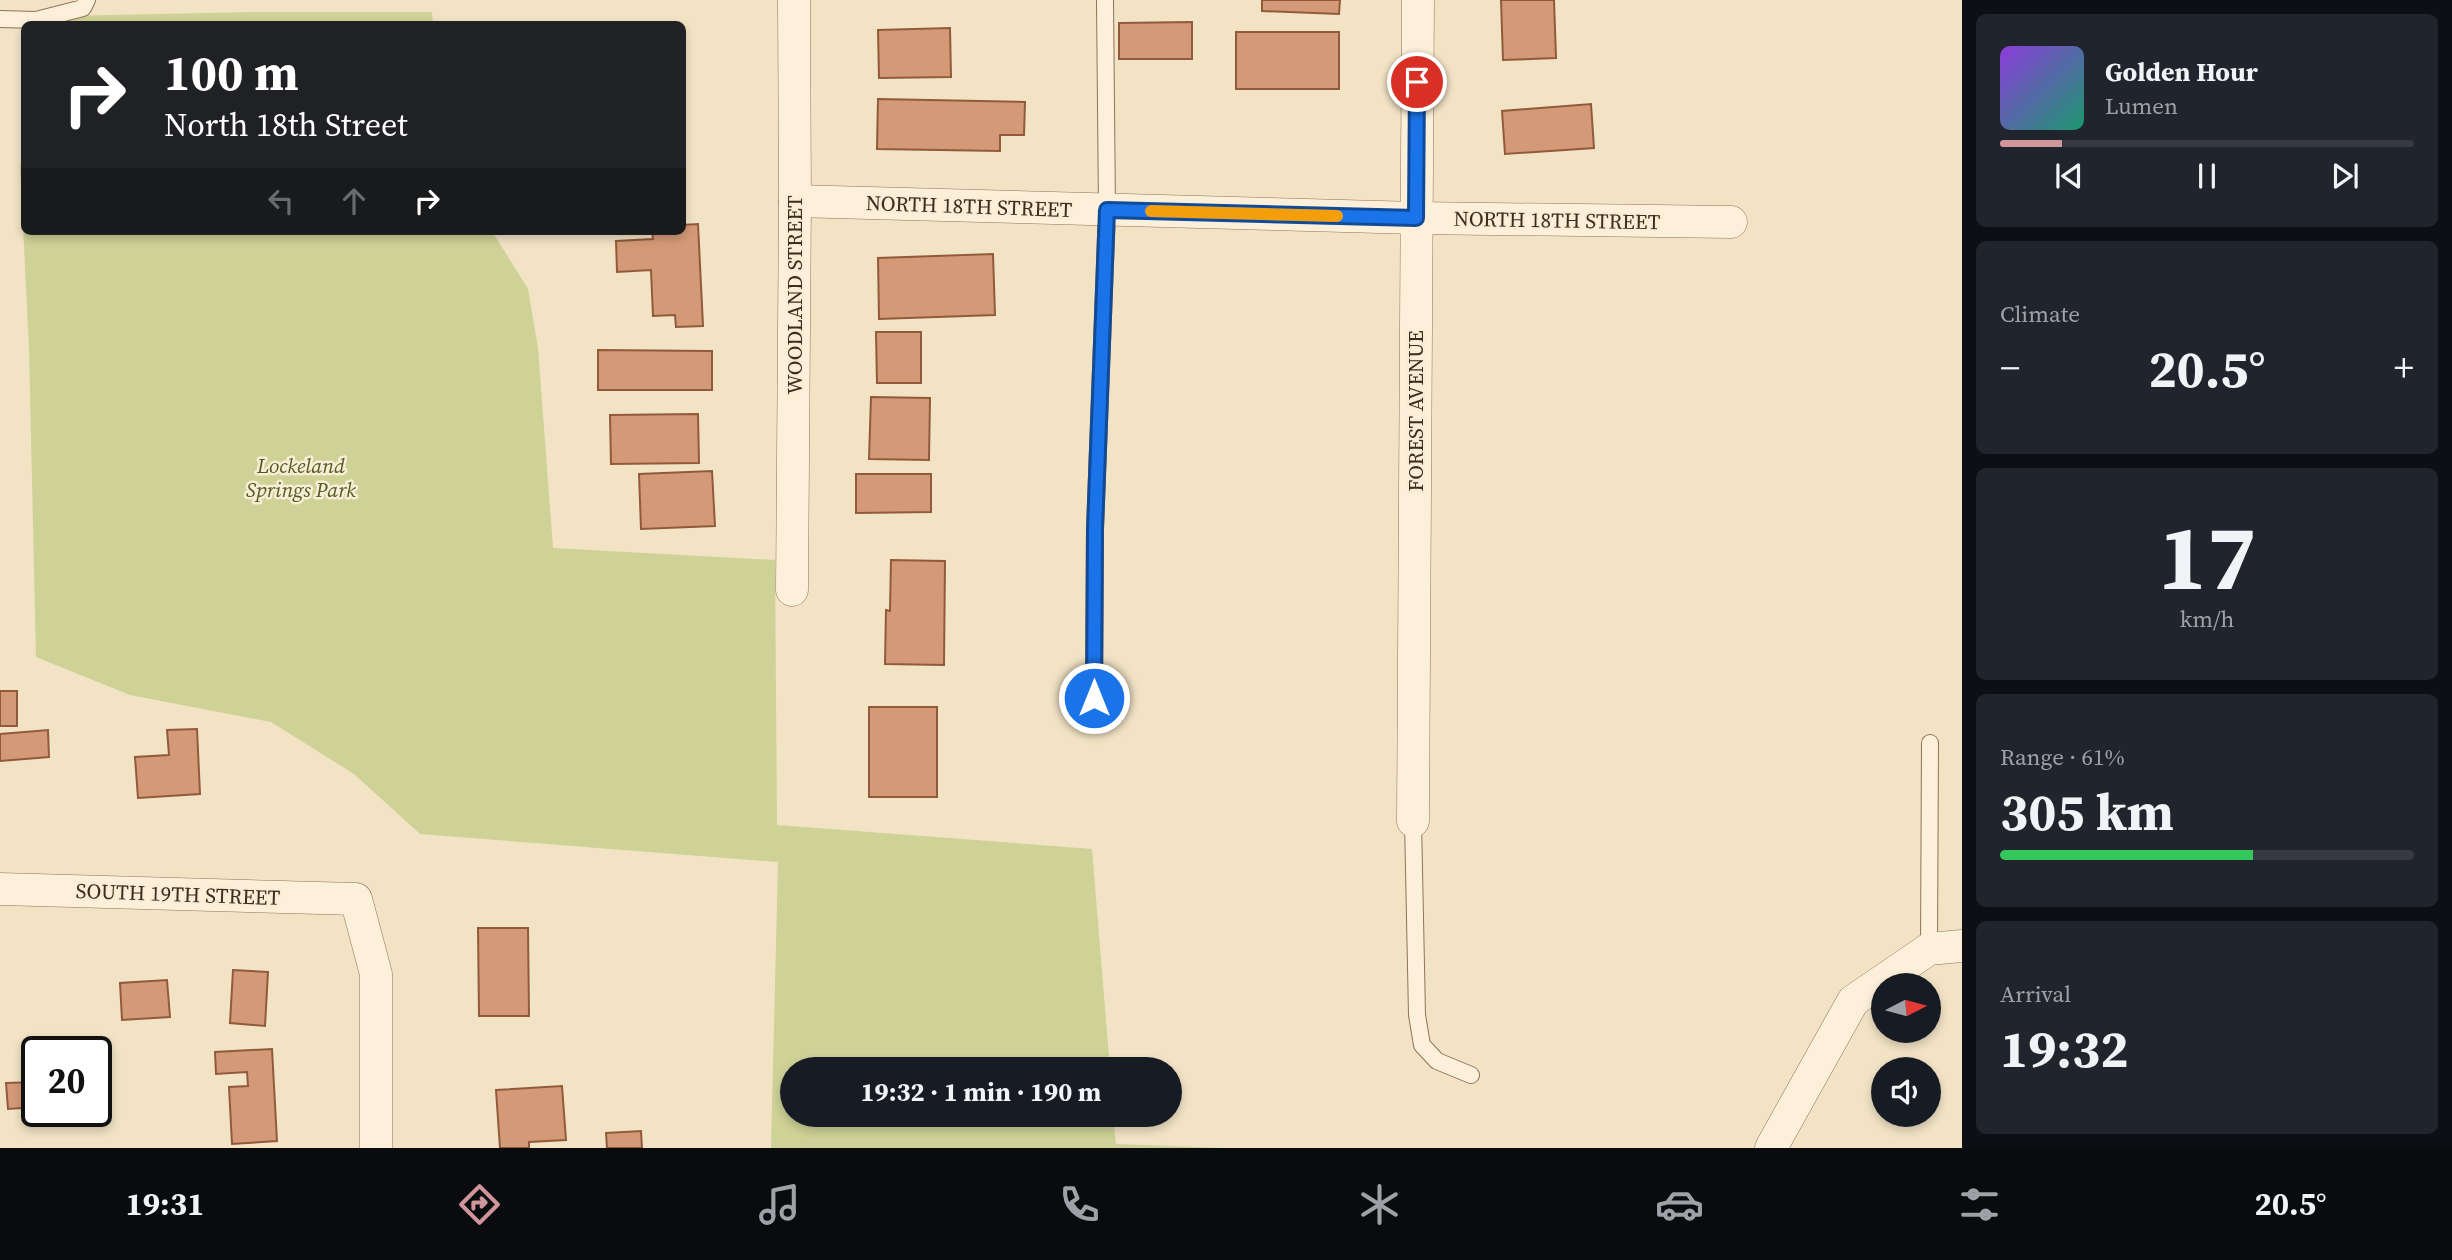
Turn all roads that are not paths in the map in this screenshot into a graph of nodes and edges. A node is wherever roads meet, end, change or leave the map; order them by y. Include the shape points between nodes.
1 (87, 0) edge
2 (794, 0) edge
3 (1105, 0) edge
4 (1418, 0) edge
5 (0, 19) edge
6 (795, 201) junction
7 (1107, 210) junction
8 (1416, 218) junction
9 (1731, 222) dead end
10 (792, 590) dead end
11 (1094, 698) dead end
12 (1930, 743) dead end
13 (1413, 821) joint
14 (0, 888) edge
15 (1962, 946) edge
16 (1929, 949) junction
17 (1471, 1075) dead end
18 (376, 1148) edge
19 (1771, 1148) edge

1 - 5 lane via 83,8 37,20
2 - 6 street, WOODLAND STREET
3 - 7 lane
4 - 8 street, FOREST AVENUE
6 - 7 street, NORTH 18TH STREET
6 - 10 street, WOODLAND STREET
7 - 8 street, NORTH 18TH STREET
7 - 11 lane via 1095,529
8 - 9 street, NORTH 18TH STREET
8 - 13 street, FOREST AVENUE
12 - 16 lane
13 - 17 lane via 1417,1015 1422,1045 1437,1061
14 - 18 street, SOUTH 19TH STREET via 356,900 376,974
15 - 16 street
16 - 19 street via 1853,1001

